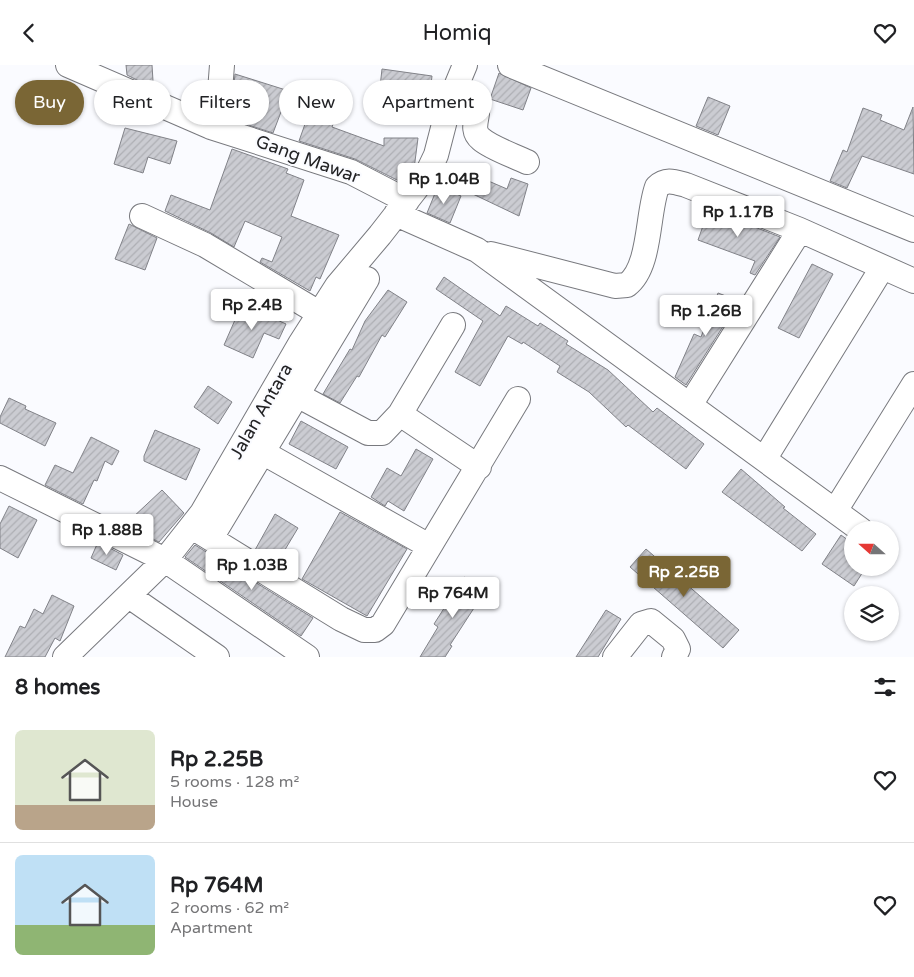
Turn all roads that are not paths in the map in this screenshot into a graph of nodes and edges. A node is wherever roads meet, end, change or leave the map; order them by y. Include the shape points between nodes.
1 (68, 65) edge
2 (222, 65) edge
3 (465, 65) edge
4 (510, 65) edge
5 (459, 80) edge
6 (444, 125) edge
7 (476, 125) edge
8 (211, 127) junction
9 (528, 161) dead end
10 (402, 208) junction
11 (142, 216) dead end
12 (800, 230) junction
13 (914, 230) edge
14 (477, 250) junction
15 (882, 268) junction
16 (367, 279) dead end
17 (914, 281) edge
18 (320, 313) junction
19 (453, 325) dead end
20 (914, 384) edge
21 (275, 387) junction
22 (297, 395) junction
23 (518, 399) dead end
24 (690, 405) junction
25 (400, 414) junction
26 (262, 452) junction
27 (765, 458) junction
28 (479, 467) junction
29 (0, 477) edge
30 (835, 511) junction
31 (848, 521) edge
32 (201, 533) junction
33 (429, 546) junction
34 (165, 560) junction
35 (129, 596) junction
36 (65, 657) edge
37 (218, 657) edge
38 (307, 657) edge
39 (615, 657) edge
40 (674, 657) edge

1 - 8 street, Gang Mawar
2 - 8 street via 220,91
3 - 5 street, Jalan Antara
4 - 13 street
6 - 10 street, Jalan Antara via 436,155 426,176
7 - 9 street via 480,139
8 - 10 street, Gang Mawar via 351,172
10 - 14 street, Gang Mawar
10 - 18 street, Jalan Antara via 337,286
11 - 18 street via 205,245
12 - 14 street via 686,185 665,181 657,187 642,263 637,275 627,285 615,286
12 - 15 street
12 - 24 street
14 - 24 street
15 - 17 street
15 - 27 street
16 - 22 street
18 - 21 street, Jalan Antara
19 - 25 street
20 - 30 street
21 - 22 street
21 - 32 street, Jalan Antara
22 - 25 street via 368,433 382,433
22 - 26 street
23 - 28 street
24 - 27 street
25 - 28 street
26 - 32 street
26 - 33 street
27 - 30 street
28 - 33 street
29 - 34 street
30 - 31 street
32 - 33 street via 341,619 371,631 383,624
32 - 34 street, Jalan Antara
34 - 35 street, Jalan Antara
34 - 38 street
35 - 36 street, Jalan Antara
35 - 37 street
39 - 40 street via 641,624 651,621 675,642 678,649

